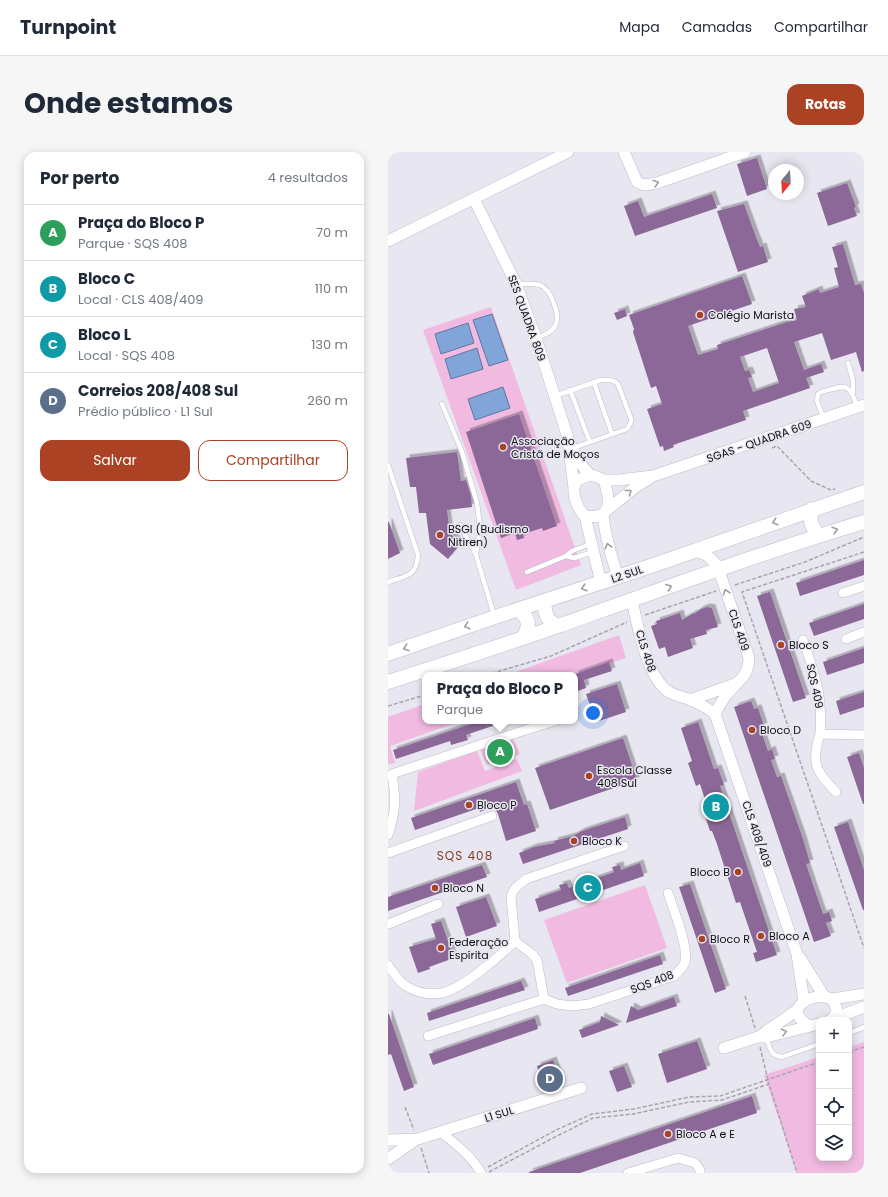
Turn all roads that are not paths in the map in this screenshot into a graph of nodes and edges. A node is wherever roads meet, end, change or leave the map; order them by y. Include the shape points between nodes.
1 (568, 152) edge
2 (624, 152) edge
3 (744, 152) edge
4 (474, 199) junction
5 (388, 241) edge
6 (516, 284) junction
7 (536, 338) junction
8 (848, 364) dead end
9 (594, 382) junction
10 (570, 390) junction
11 (853, 393) junction
12 (555, 396) junction
13 (442, 404) dead end
14 (861, 406) edge
15 (824, 419) junction
16 (612, 434) junction
17 (590, 442) junction
18 (570, 446) junction
19 (388, 465) edge
20 (590, 475) junction
21 (653, 476) junction
22 (604, 480) junction
23 (574, 488) junction
24 (864, 492) edge
25 (812, 509) junction
26 (605, 512) junction
27 (585, 516) junction
28 (864, 522) edge
29 (460, 526) dead end
30 (819, 535) junction
31 (592, 548) junction
32 (694, 550) junction
33 (476, 555) junction
34 (566, 556) junction
35 (718, 569) junction
36 (527, 572) dead end
37 (618, 577) junction
38 (388, 582) edge
39 (601, 583) junction
40 (864, 586) edge
41 (843, 593) dead end
42 (632, 600) junction
43 (544, 601) junction
44 (519, 609) junction
45 (495, 617) junction
46 (557, 626) junction
47 (864, 632) edge
48 (523, 638) junction
49 (846, 639) dead end
50 (803, 640) dead end
51 (388, 654) edge
52 (388, 682) edge
53 (738, 683) junction
54 (690, 700) junction
55 (715, 714) junction
56 (545, 724) edge
57 (820, 734) junction
58 (864, 735) edge
59 (390, 774) edge
60 (836, 792) dead end
61 (492, 816) dead end
62 (388, 835) edge
63 (624, 846) dead end
64 (388, 853) edge
65 (668, 893) dead end
66 (438, 904) dead end
67 (388, 924) edge
68 (515, 941) junction
69 (797, 954) junction
70 (388, 965) edge
71 (864, 994) edge
72 (828, 998) junction
73 (544, 1000) junction
74 (801, 1006) junction
75 (864, 1007) edge
76 (834, 1017) edge
77 (837, 1017) edge
78 (814, 1025) edge
79 (864, 1028) edge
80 (852, 1032) edge
81 (428, 1036) dead end
82 (762, 1037) junction
83 (816, 1045) edge
84 (724, 1048) dead end
85 (581, 1088) dead end
86 (441, 1132) junction
87 (418, 1139) junction
88 (388, 1140) edge
89 (389, 1159) edge
90 (483, 1172) edge
91 (628, 1173) edge
92 (700, 1173) edge

1 - 4 street
2 -> 3 street via 637,182 644,185 657,183
4 - 5 street
4 - 6 street, SES QUADRA 809
6 - 7 street, SES QUADRA 809
6 - 7 lane via 540,285 552,299 558,318 556,325 548,333
7 - 12 street, SES QUADRA 809
8 - 11 lane via 853,380
9 - 10 lane
9 - 16 lane
9 - 16 lane via 607,380 618,384 631,419 627,429
10 - 12 lane
10 - 17 lane
11 - 14 lane
11 - 15 lane via 843,386 818,394 817,401
12 - 18 street, SES QUADRA 809
13 - 33 lane via 462,452 477,503 480,527
14 - 15 street, SGAS - QUADRA 609
15 - 21 street, SGAS - QUADRA 609
16 - 17 lane
17 - 18 lane
18 - 20 street, SES QUADRA 809
18 - 23 street, SES QUADRA 809
19 - 38 lane via 418,555 417,567 413,572
20 - 22 street
20 - 23 street via 579,479
21 - 22 street, SGAS - QUADRA 609
26 -> 21 street, SGAS - QUADRA 609
22 - 26 street via 609,497
23 - 27 street via 578,508
24 - 25 main road, L2 SUL
25 - 30 main road via 811,524
25 -> 32 main road, L2 SUL
26 - 27 street
37 -> 26 street via 604,531
27 - 31 street
30 -> 28 main road
29 - 33 lane
30 - 35 main road
31 - 34 lane via 572,551
31 - 34 lane via 574,558
31 - 39 street
32 - 35 street, CLS 409 via 712,559
32 - 37 main road, L2 SUL
33 - 45 lane
34 - 36 lane
42 -> 35 main road
53 -> 35 street, CLS 409 via 745,676 749,658
37 - 39 main road, L2 SUL
39 -> 43 main road, L2 SUL
40 - 41 street
42 - 46 main road
42 - 54 street, CLS 408 via 653,675 669,692
43 - 44 main road, L2 SUL
43 - 46 main road via 546,615
44 - 45 main road, L2 SUL
44 - 48 main road via 528,622
45 -> 51 main road, L2 SUL
46 - 48 main road
47 - 49 street
48 - 52 main road
50 - 57 street, SQS 409 via 820,699
53 - 54 street
53 - 55 street, CLS 409
54 - 55 street, CLS 408
55 - 69 street, CLS 408/409
56 - 59 street
57 - 58 street
57 - 60 street, SQS 409 via 815,761 818,772
59 - 62 street via 395,810
61 - 64 street
63 - 68 street via 526,879 517,886 511,897
65 - 73 street, SQS 408 via 686,951 685,962 674,976 589,1004 572,1006
66 - 67 street
68 - 70 street via 486,967 442,993 419,992 405,985
68 - 73 street via 537,960
69 - 72 street, CLS 408/409
69 - 74 street, CLS 408/409
71 - 72 street
72 - 74 street via 814,998
72 - 76 street via 836,1004
73 - 81 street
74 - 78 street via 798,1016 800,1020
74 - 82 street
75 - 77 street
82 -> 78 street
79 - 80 lane
82 - 83 lane via 772,1053 782,1057
82 - 84 street
85 - 86 street, L1 SUL
86 - 87 street, L1 SUL
86 - 90 street
87 - 88 street, L1 SUL
87 - 89 street, L1 SUL
91 - 92 street via 678,1158 695,1163

